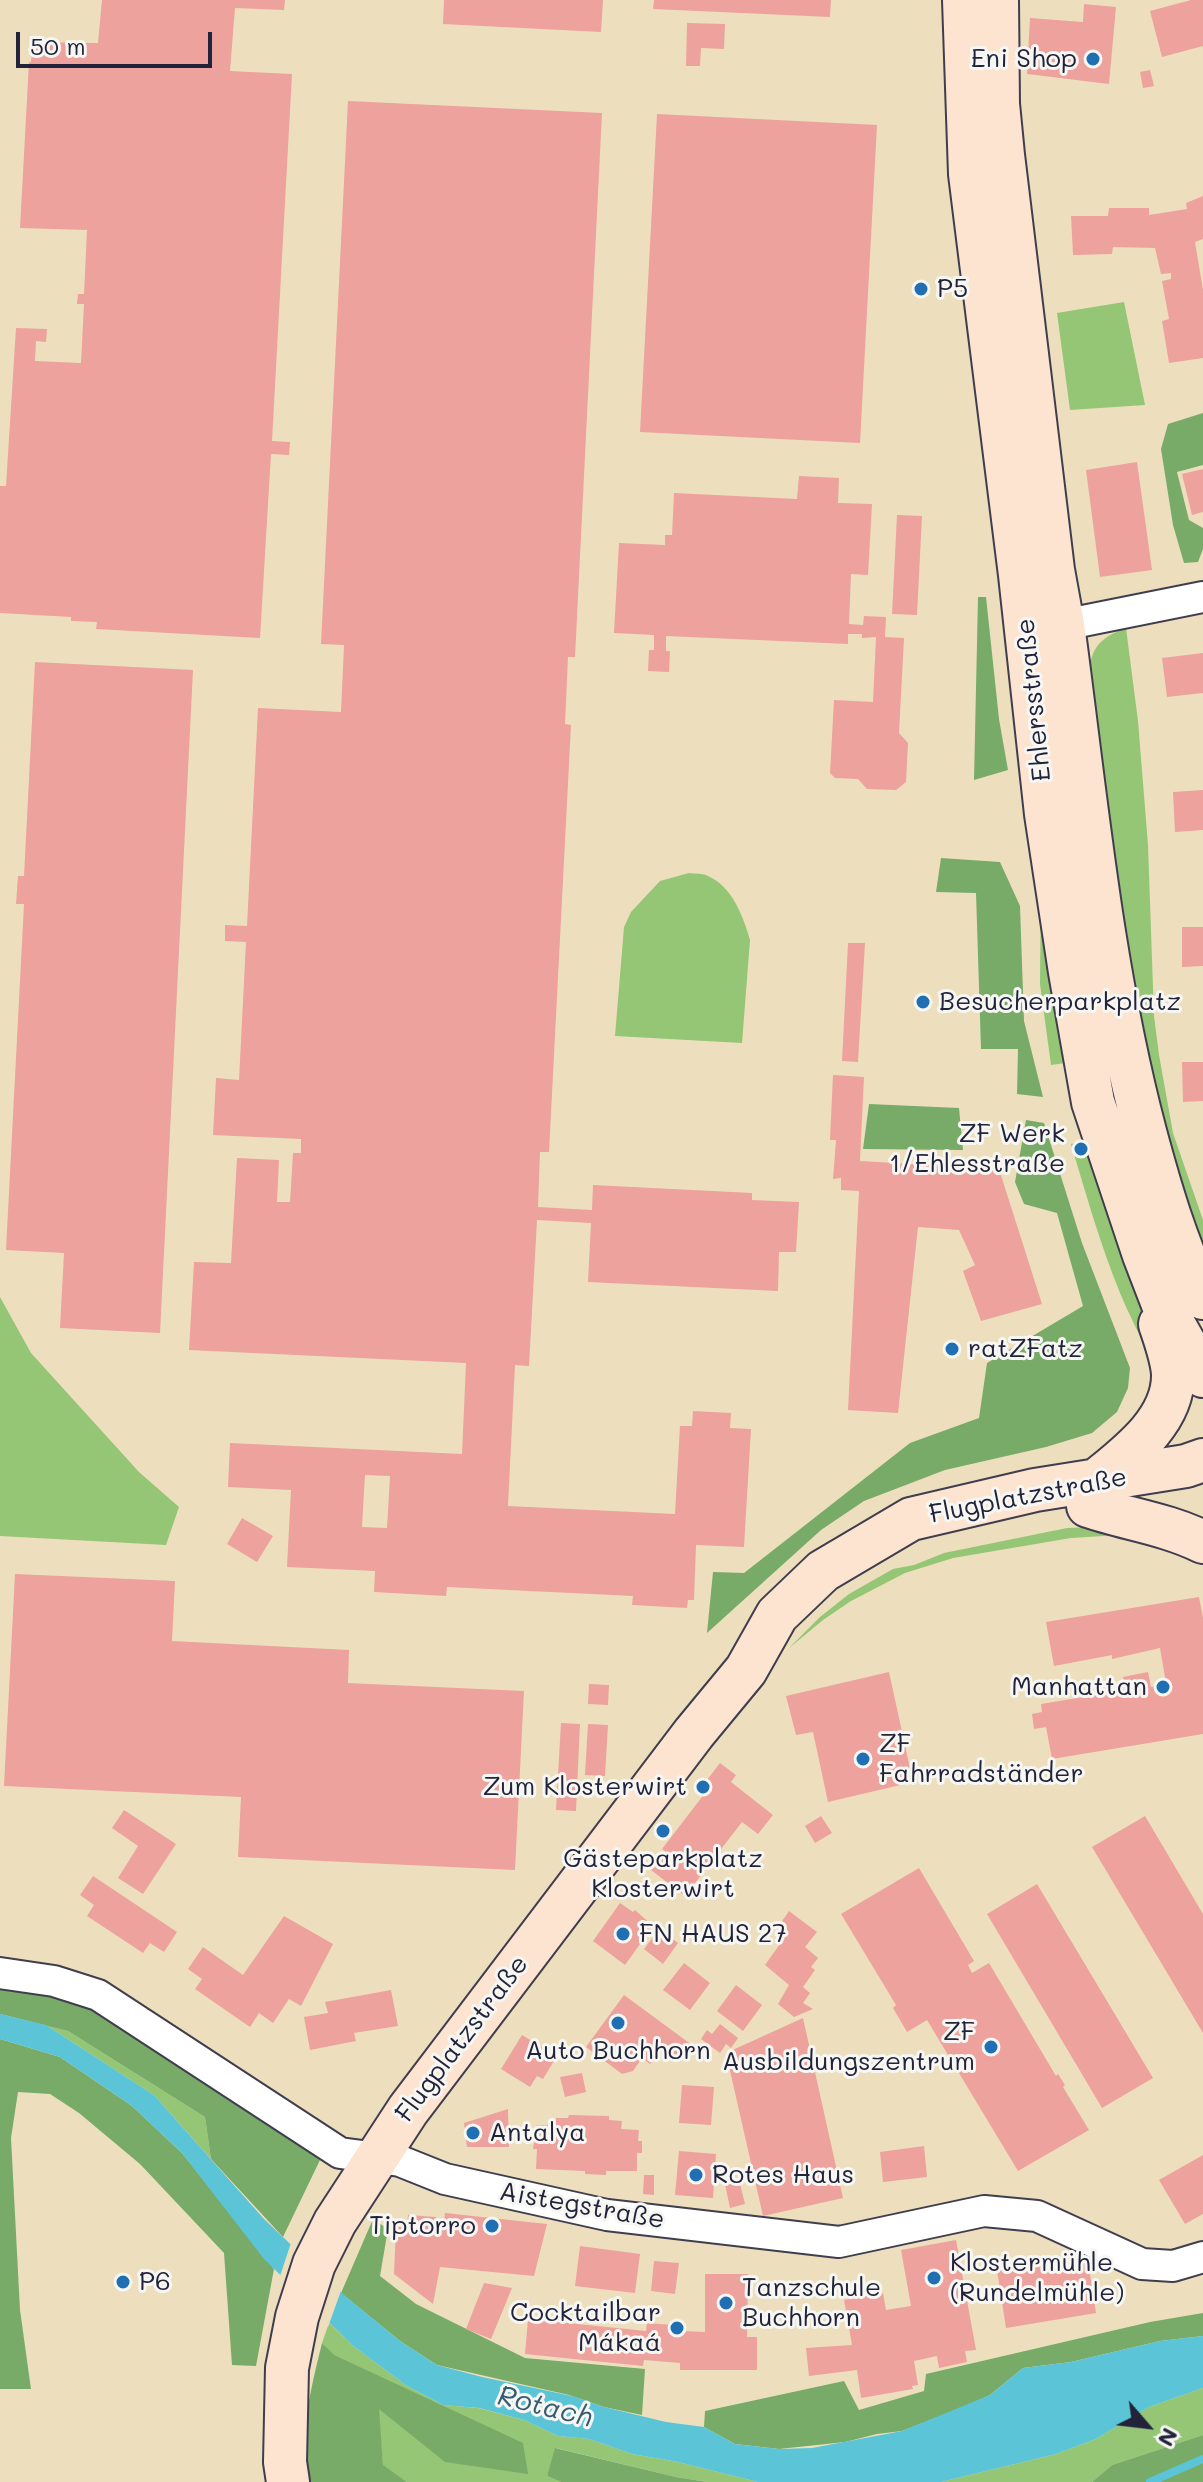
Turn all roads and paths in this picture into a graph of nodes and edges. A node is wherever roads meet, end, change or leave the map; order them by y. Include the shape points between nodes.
1 (964, 0) edge
2 (997, 0) edge
3 (1203, 597) edge
4 (1063, 625) junction
5 (1093, 1102) junction
6 (1203, 1298) edge
7 (1203, 1376) edge
8 (1203, 1460) edge
9 (1203, 1489) edge
10 (1091, 1494) junction
11 (1203, 1542) edge
12 (0, 1973) edge
13 (375, 2158) junction
14 (1203, 2257) edge
15 (288, 2482) edge

1 - 5 street, Ehlersstraße via 970,174 1046,814
2 - 4 street, Ehlersstraße via 1003,155
3 - 4 street
4 - 6 street, Ehlersstraße via 1109,972 1132,1083 1160,1187
5 - 7 street, Ehlersstraße via 1164,1307
5 - 10 street via 1105,1177 1165,1338 1173,1374 1166,1408 1139,1446
8 - 10 street, Flugplatzstraße
9 - 10 street, Flugplatzstraße
10 - 11 street via 1123,1518
10 - 13 street, Flugplatzstraße via 921,1543 758,1648
12 - 13 street, Aistegstraße via 54,1981 98,1995 340,2153
13 - 14 street, Aistegstraße via 607,2215 751,2233 839,2242 984,2211 1037,2216 1142,2264 1173,2266
13 - 15 street, Flugplatzstraße via 314,2264 297,2317 287,2368

